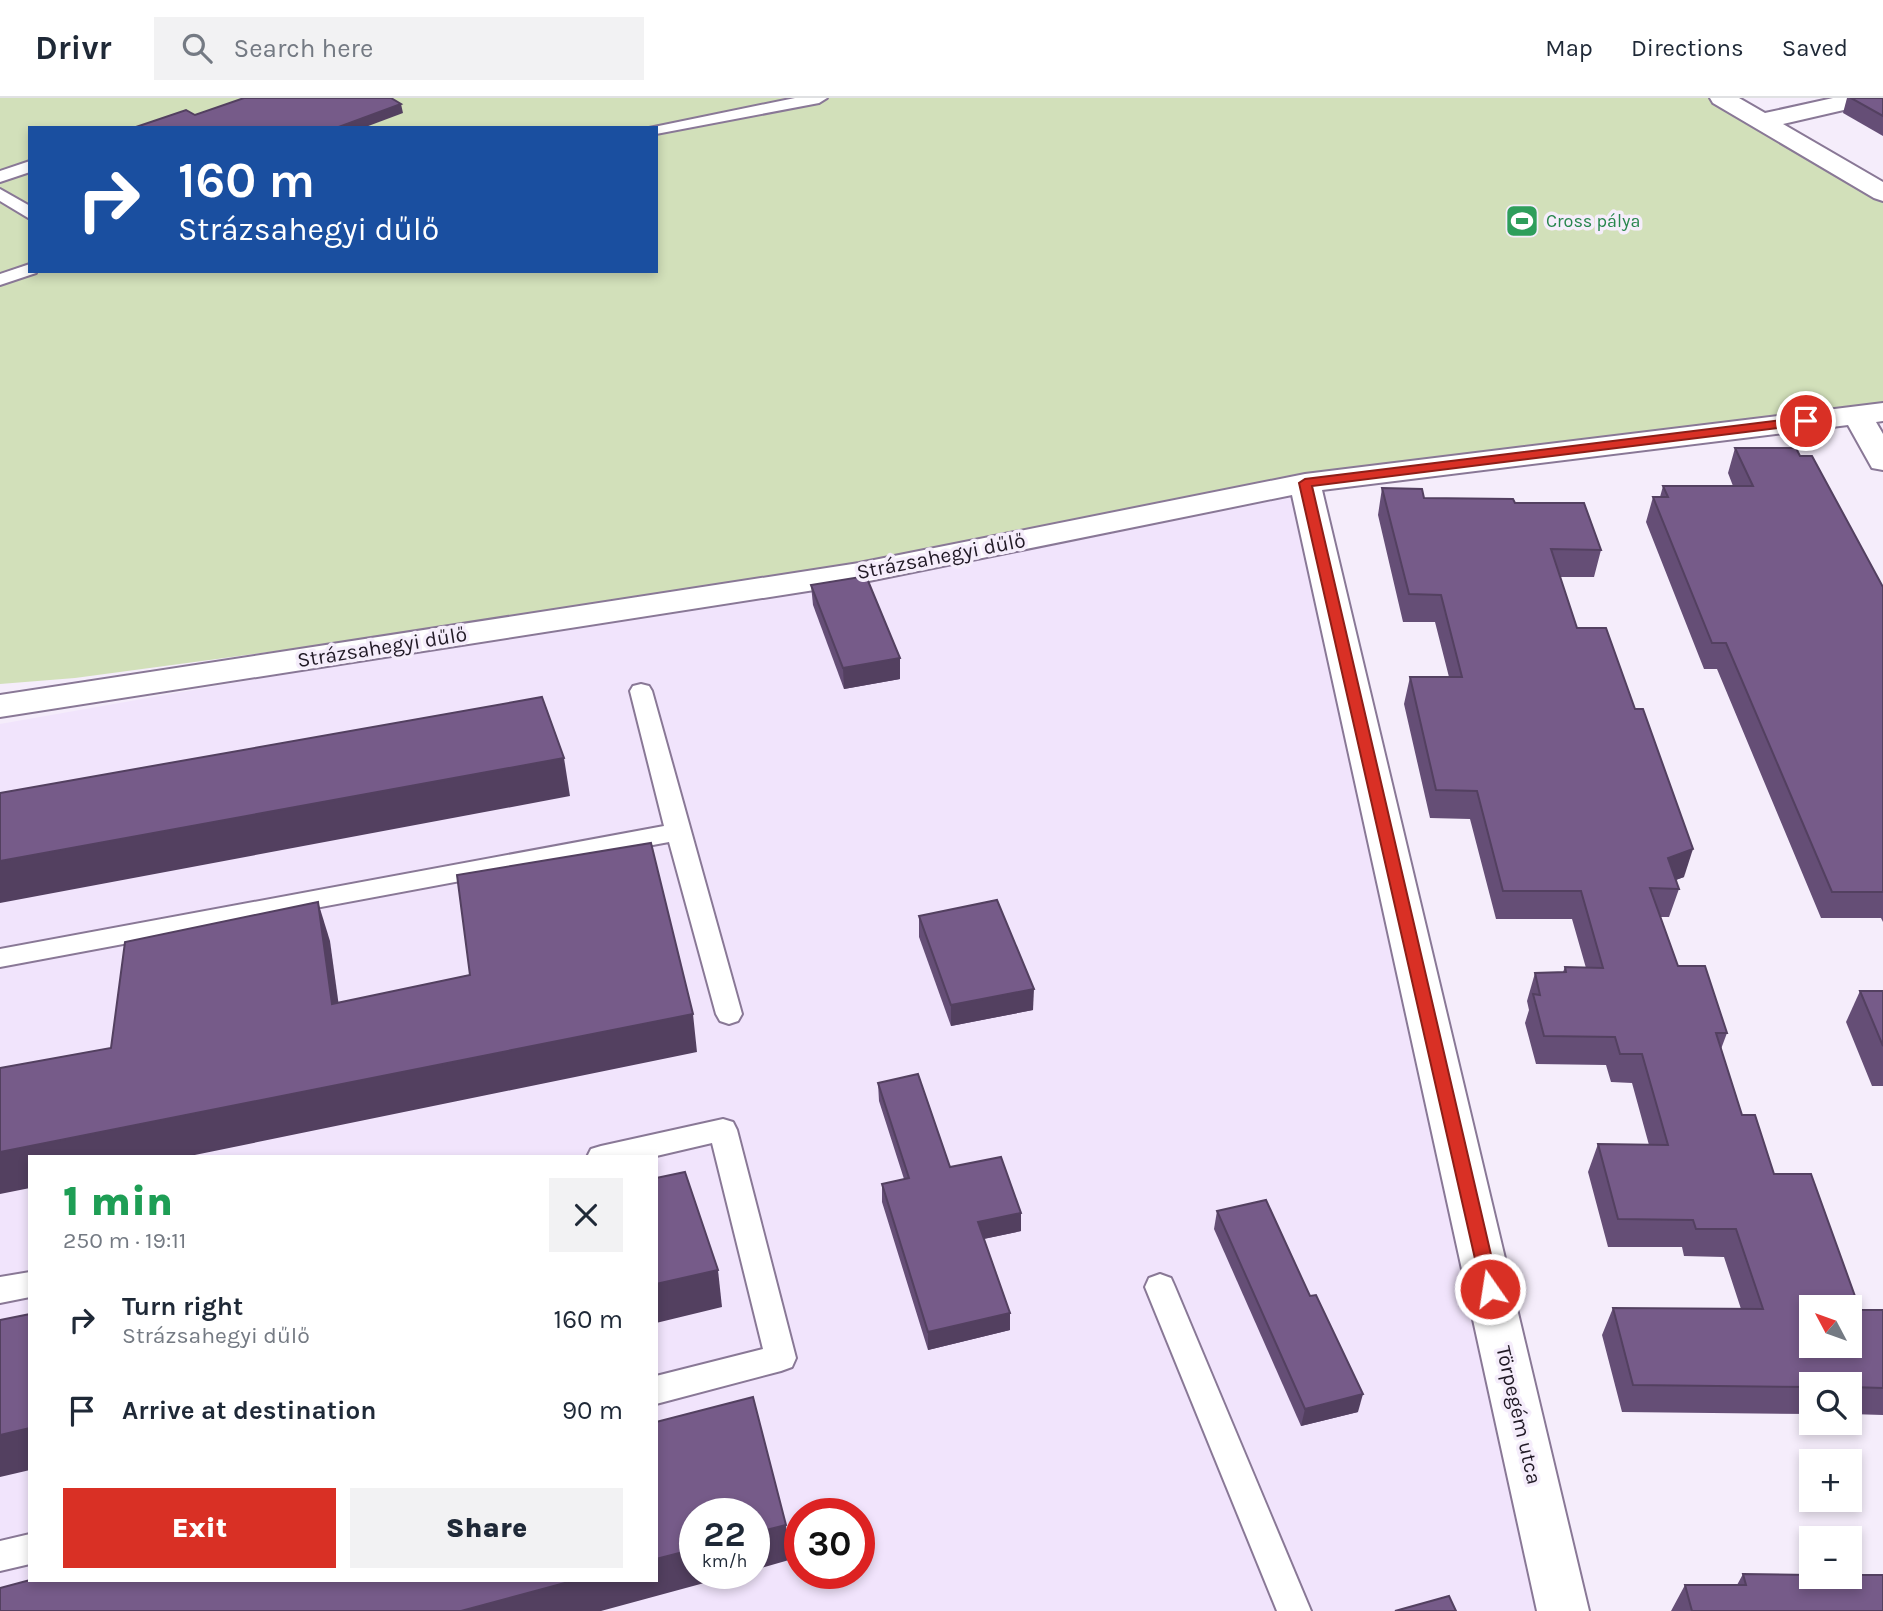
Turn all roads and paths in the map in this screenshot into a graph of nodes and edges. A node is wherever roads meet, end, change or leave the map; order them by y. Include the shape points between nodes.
1 (819, 98) edge
2 (1722, 98) edge
3 (1865, 98) edge
4 (1764, 121) junction
5 (658, 129) edge
6 (28, 167) edge
7 (0, 177) edge
8 (1883, 192) edge
9 (0, 194) edge
10 (28, 213) edge
11 (28, 270) edge
12 (0, 280) edge
13 (1870, 413) edge
14 (1883, 461) edge
15 (1305, 483) junction
16 (641, 691) dead end
17 (0, 706) edge
18 (678, 832) junction
19 (0, 958) edge
20 (729, 1014) dead end
21 (610, 1155) edge
22 (28, 1283) edge
23 (1160, 1287) dead end
24 (0, 1290) edge
25 (658, 1389) edge
26 (28, 1549) edge
27 (0, 1556) edge
28 (1294, 1611) edge
29 (1563, 1611) edge

1 - 5 lane
2 - 4 street
3 - 4 street
4 - 8 street
6 - 7 lane
9 - 10 lane
11 - 12 lane
13 - 14 street
13 - 15 street, Strázsahegyi dűlő
15 - 17 street, Strázsahegyi dűlő via 859,573
15 - 29 street, Törpegém utca
16 - 18 lane
18 - 19 lane
18 - 20 lane
21 - 25 lane via 723,1130 781,1358
22 - 24 lane
23 - 28 lane
26 - 27 lane

